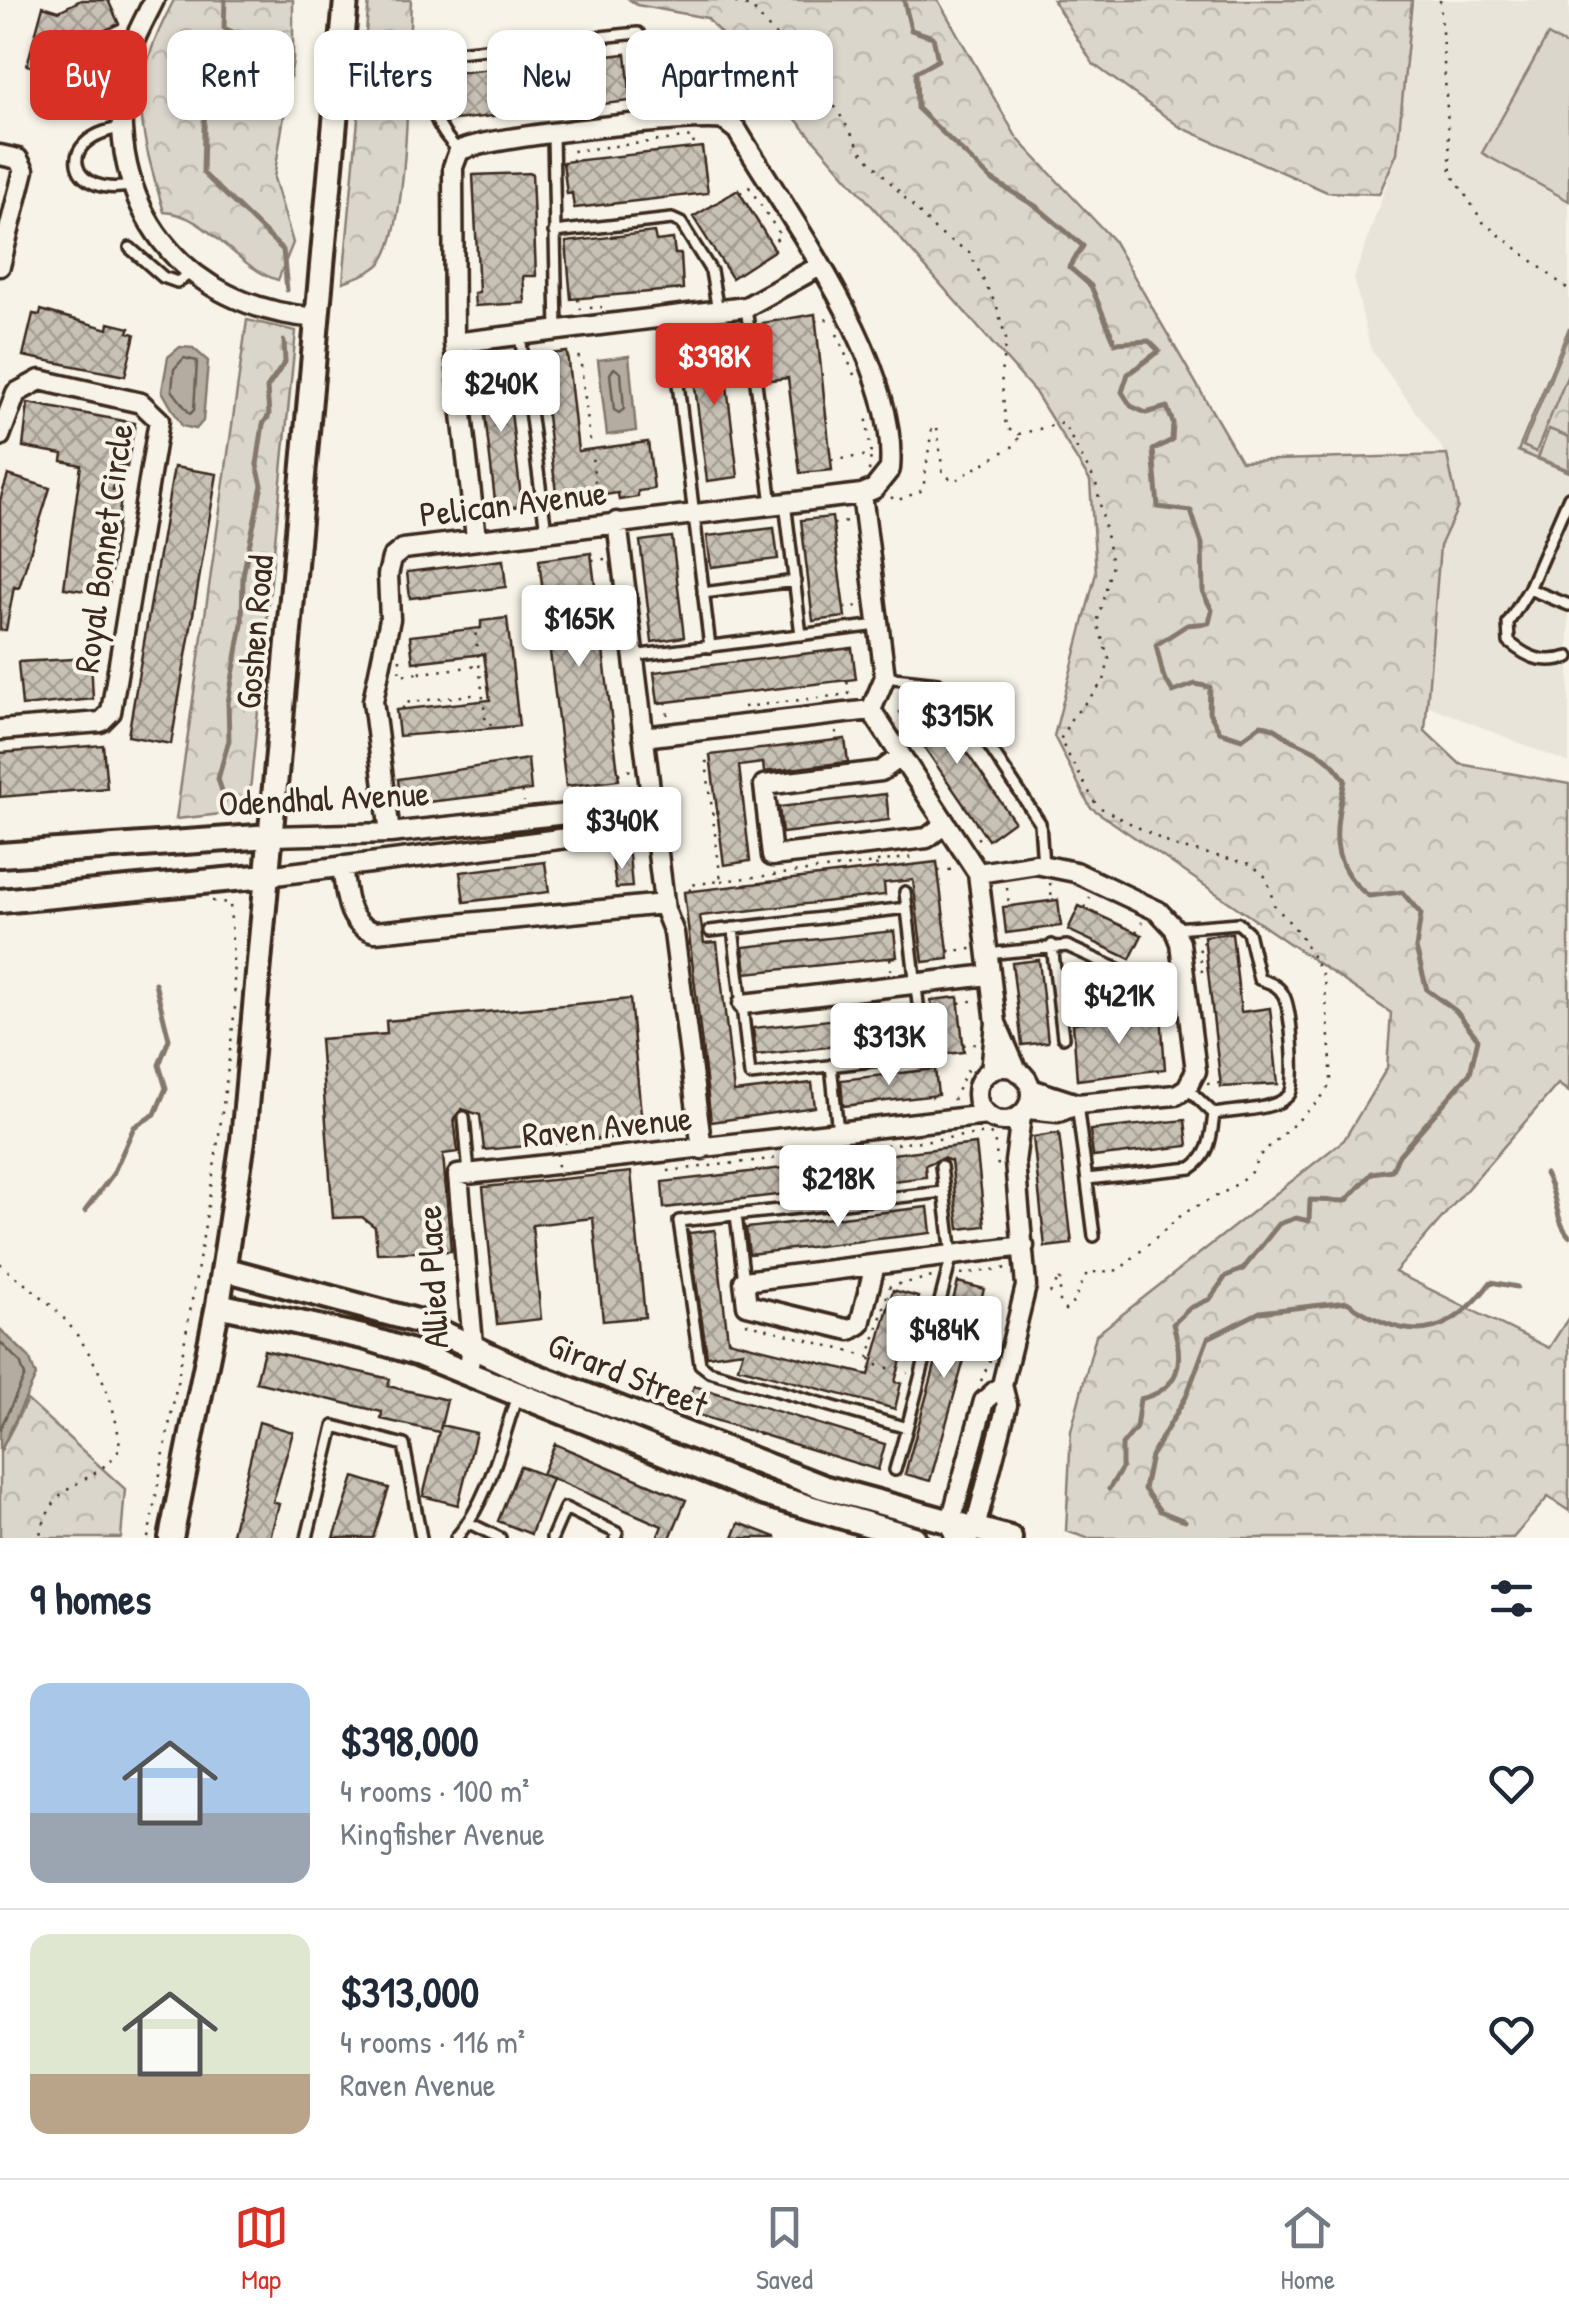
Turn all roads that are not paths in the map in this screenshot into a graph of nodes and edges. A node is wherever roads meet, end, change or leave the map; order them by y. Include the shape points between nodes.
1 (154, 0) edge
2 (346, 0) edge
3 (651, 124) junction
4 (122, 128) junction
5 (553, 135) junction
6 (459, 151) junction
7 (0, 155) edge
8 (133, 185) junction
9 (554, 232) junction
10 (4, 236) edge
11 (130, 248) dead end
12 (0, 266) edge
13 (820, 266) junction
14 (191, 273) junction
15 (746, 307) junction
16 (718, 311) junction
17 (318, 318) junction
18 (670, 318) junction
19 (557, 330) junction
20 (520, 335) junction
21 (454, 343) junction
22 (0, 436) edge
23 (862, 494) junction
24 (1569, 497) edge
25 (779, 503) junction
26 (693, 514) junction
27 (609, 523) junction
28 (546, 531) junction
29 (476, 538) junction
30 (795, 581) junction
31 (1529, 589) junction
32 (703, 593) junction
33 (1569, 606) edge
34 (879, 625) junction
35 (802, 635) junction
36 (710, 647) junction
37 (632, 656) junction
38 (1569, 657) edge
39 (885, 676) junction
40 (871, 710) junction
41 (0, 730) edge
42 (643, 737) junction
43 (899, 758) junction
44 (652, 805) junction
45 (945, 824) junction
46 (654, 827) junction
47 (390, 832) junction
48 (271, 836) junction
49 (0, 855) edge
50 (342, 866) junction
51 (971, 875) junction
52 (267, 876) junction
53 (1045, 877) junction
54 (906, 892) dead end
55 (0, 901) edge
56 (664, 904) junction
57 (907, 908) junction
58 (733, 928) junction
59 (1174, 928) junction
60 (710, 931) dead end
61 (1052, 945) junction
62 (980, 951) junction
63 (989, 976) junction
64 (915, 984) junction
65 (1188, 992) junction
66 (1136, 997) junction
67 (742, 1004) junction
68 (1060, 1006) junction
69 (985, 1022) junction
70 (1064, 1037) dead end
71 (831, 1065) junction
72 (991, 1071) junction
73 (1017, 1071) junction
74 (1031, 1088) junction
75 (1188, 1088) junction
76 (978, 1092) junction
77 (1077, 1104) junction
78 (1024, 1112) junction
79 (1214, 1114) junction
80 (938, 1115) junction
81 (464, 1117) dead end
82 (992, 1118) junction
83 (834, 1135) junction
84 (702, 1149) junction
85 (1014, 1162) junction
86 (941, 1166) dead end
87 (464, 1174) junction
88 (1087, 1179) junction
89 (944, 1192) junction
90 (839, 1204) junction
91 (736, 1215) junction
92 (1094, 1236) dead end
93 (1024, 1246) junction
94 (952, 1255) junction
95 (875, 1265) junction
96 (224, 1269) junction
97 (744, 1281) junction
98 (218, 1305) junction
99 (473, 1344) junction
100 (526, 1372) junction
101 (467, 1375) junction
102 (517, 1396) junction
103 (908, 1428) junction
104 (895, 1470) dead end
105 (469, 1523) junction
106 (962, 1531) edge
107 (171, 1538) edge
108 (307, 1538) edge
109 (421, 1538) edge
110 (456, 1538) edge
111 (500, 1538) edge
112 (552, 1538) edge
113 (614, 1538) edge
114 (914, 1538) edge
115 (1010, 1538) edge

1 - 4 street via 125,68
2 - 17 street, Goshen Road
3 - 5 street
3 - 6 lane via 647,52 638,33 439,54 426,67 431,104 440,133
3 - 13 street via 708,118 730,124
4 - 8 street
4 - 8 lane via 84,140 80,170 89,184 104,189
5 - 6 street
5 - 9 lane
6 - 21 street
7 - 10 street via 24,164
8 - 14 street via 146,220
9 - 16 lane via 681,223 711,271
9 - 19 lane
10 - 12 street
11 - 14 lane via 163,277 177,282
13 - 15 street
13 - 23 street via 886,414 890,469
14 - 17 street via 244,304
15 - 16 street
15 - 25 lane
16 - 18 street
17 - 48 street, Goshen Road
18 - 19 street
18 - 26 lane
19 - 20 street
20 - 21 street
20 - 28 lane
21 - 29 street
22 - 41 street, Royal Bonnet Circle via 16,393 40,380 141,404 160,420 111,712 101,722
23 - 25 street, Pelican Avenue
23 - 34 street
24 - 31 lane
25 - 26 street, Pelican Avenue
25 - 30 lane
26 - 27 street, Pelican Avenue
26 - 32 lane
27 - 28 street, Pelican Avenue
27 - 37 street
28 - 29 street, Pelican Avenue
29 - 47 street, Pelican Avenue via 403,549 392,558 390,618 374,701
30 - 32 lane
30 - 35 lane
31 - 33 lane
31 - 38 lane via 1508,623 1509,642 1524,656 1550,662
32 - 36 lane
34 - 35 lane
34 - 39 street
35 - 36 lane
36 - 37 lane
37 - 42 street
39 - 40 street
39 - 53 lane via 938,683 954,693 1040,822
40 - 42 street
40 - 43 street
42 - 44 street
43 - 45 street
43 - 45 street via 880,771 764,786 772,856 927,838
44 - 46 street
44 - 47 street, Odendhal Avenue
45 - 51 street
46 - 50 street, Odendhal Avenue
46 - 56 street
47 - 48 street, Odendhal Avenue
48 - 49 street, Odendhal Avenue
48 - 52 street, Goshen Road
50 - 52 street, Odendhal Avenue
50 - 56 street via 354,920 374,932
51 - 53 street
51 - 62 street
52 - 55 street
52 - 96 street, Goshen Road
53 - 59 street via 1075,872 1158,911
54 - 57 lane
56 - 84 street via 674,933
57 - 58 lane
57 - 64 lane
58 - 60 lane
58 - 67 lane
59 - 65 street
59 - 79 lane via 1238,923 1248,932 1260,979 1285,997 1296,1081 1290,1095
61 - 62 lane
61 - 66 lane via 1129,974
61 - 68 lane
62 - 63 street
63 - 64 street
63 - 69 street
64 - 67 street
64 - 71 lane via 924,1055
65 - 66 lane
65 - 75 street via 1196,1071
66 - 68 lane
67 - 71 lane via 750,1075
68 - 70 lane
69 - 72 street
69 - 73 street
71 - 83 lane
72 - 73 street
72 - 76 street
73 - 74 street
74 - 77 street
74 - 78 street
75 - 77 street via 1176,1096
75 - 79 lane
76 - 80 street
76 - 82 street
77 - 78 street via 1058,1112
77 - 88 lane
78 - 82 street
78 - 85 street
79 - 88 lane via 1208,1150 1192,1168
80 - 82 street, Raven Avenue
80 - 83 street, Raven Avenue
81 - 87 lane
82 - 85 street
83 - 84 street, Raven Avenue
83 - 90 lane
84 - 87 street, Raven Avenue
85 - 93 street
86 - 89 lane
87 - 99 street, Allied Place
88 - 92 lane
89 - 90 lane
89 - 94 lane
90 - 91 lane
91 - 97 lane
91 - 103 lane via 679,1221 700,1364
93 - 94 street
93 - 106 street via 1026,1286 1002,1385 1007,1404
94 - 95 street
94 - 103 lane
95 - 97 street
95 - 97 street via 860,1324 850,1330 748,1305
96 - 98 street, Goshen Road
96 - 99 street, Girard Street via 417,1321
98 - 101 street, Girard Street via 362,1337
98 - 107 street, Goshen Road
99 - 100 street, Girard Street
99 - 101 street, Allied Place
100 - 102 lane
100 - 106 street, Girard Street via 823,1488
101 - 102 street, Girard Street
102 - 105 lane
102 - 114 street, Girard Street via 765,1494
103 - 104 lane
105 - 110 lane
105 - 111 lane
106 - 115 street, Girard Street
108 - 109 lane via 334,1426 404,1446
112 - 113 lane via 565,1508 617,1533

